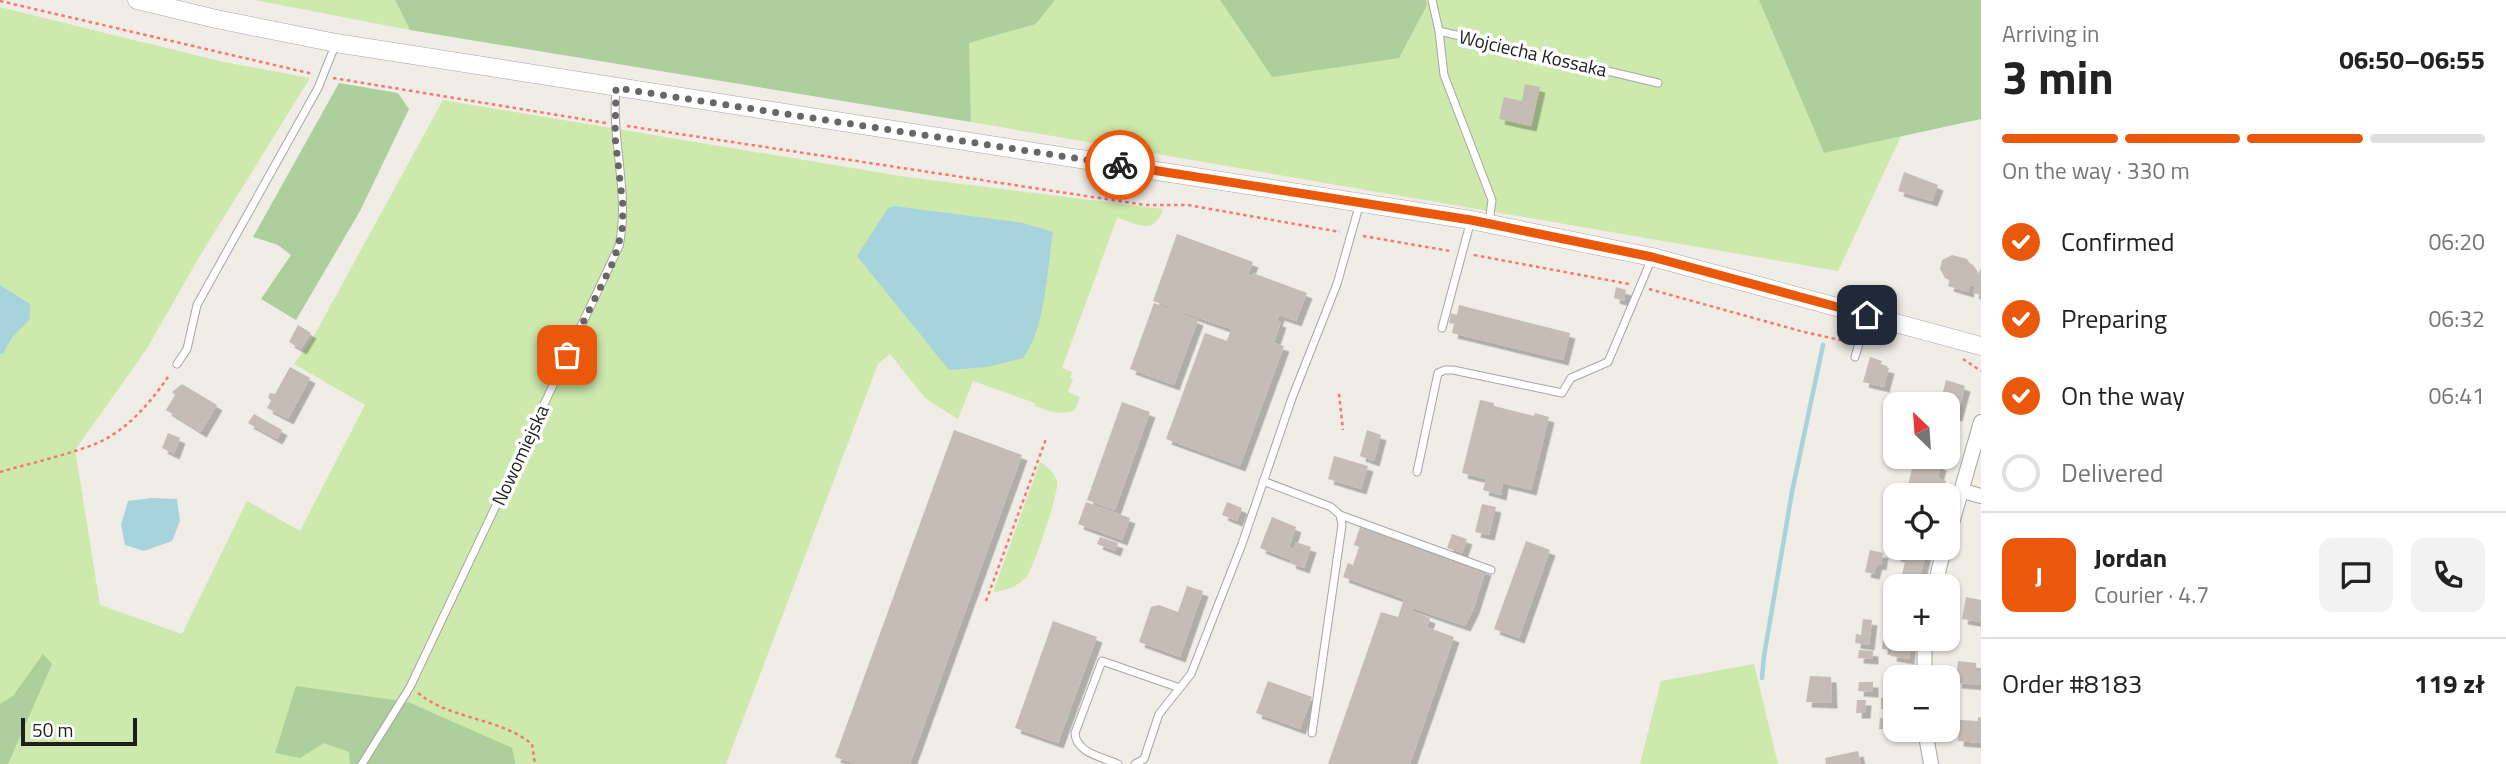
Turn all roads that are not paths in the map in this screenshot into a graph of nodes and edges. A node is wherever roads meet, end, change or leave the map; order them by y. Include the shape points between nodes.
1 (137, 0) edge
2 (1432, 0) edge
3 (1439, 31) junction
4 (336, 43) junction
5 (1658, 83) dead end
6 (616, 88) junction
7 (1360, 202) junction
8 (1480, 222) junction
9 (1652, 257) junction
10 (1867, 315) junction
11 (1443, 328) dead end
12 (1981, 346) edge
13 (1855, 357) dead end
14 (177, 364) road end
15 (1981, 422) edge
16 (1417, 472) dead end
17 (1263, 481) junction
18 (1963, 491) junction
19 (1981, 496) edge
20 (1960, 500) edge
21 (1340, 515) junction
22 (1491, 570) dead end
23 (1180, 688) junction
24 (1312, 733) dead end
25 (1928, 742) edge
26 (362, 764) edge
27 (1118, 764) edge
28 (1135, 764) edge
29 (1931, 764) edge

1 - 4 street
2 - 3 lane, Wojciecha Kossaka
3 - 5 lane, Wojciecha Kossaka
3 - 8 lane via 1444,75 1492,200
4 - 6 street
4 - 14 lane via 323,76 197,305 187,349
6 - 7 street
6 - 26 lane, Nowomiejska via 623,207 619,246 410,687
7 - 8 street
7 - 17 lane via 1337,284
8 - 9 street
8 - 11 lane via 1462,253
9 - 10 street
9 - 16 lane via 1608,362 1571,378 1562,393 1452,370 1438,373
10 - 12 street
10 - 13 lane
15 - 18 street
17 - 21 lane via 1331,507
17 - 23 lane via 1191,674
18 - 19 street
18 - 20 street
21 - 22 lane
21 - 24 lane
23 - 27 lane via 1102,661 1076,742
23 - 28 lane via 1159,714 1144,759
25 - 29 street

